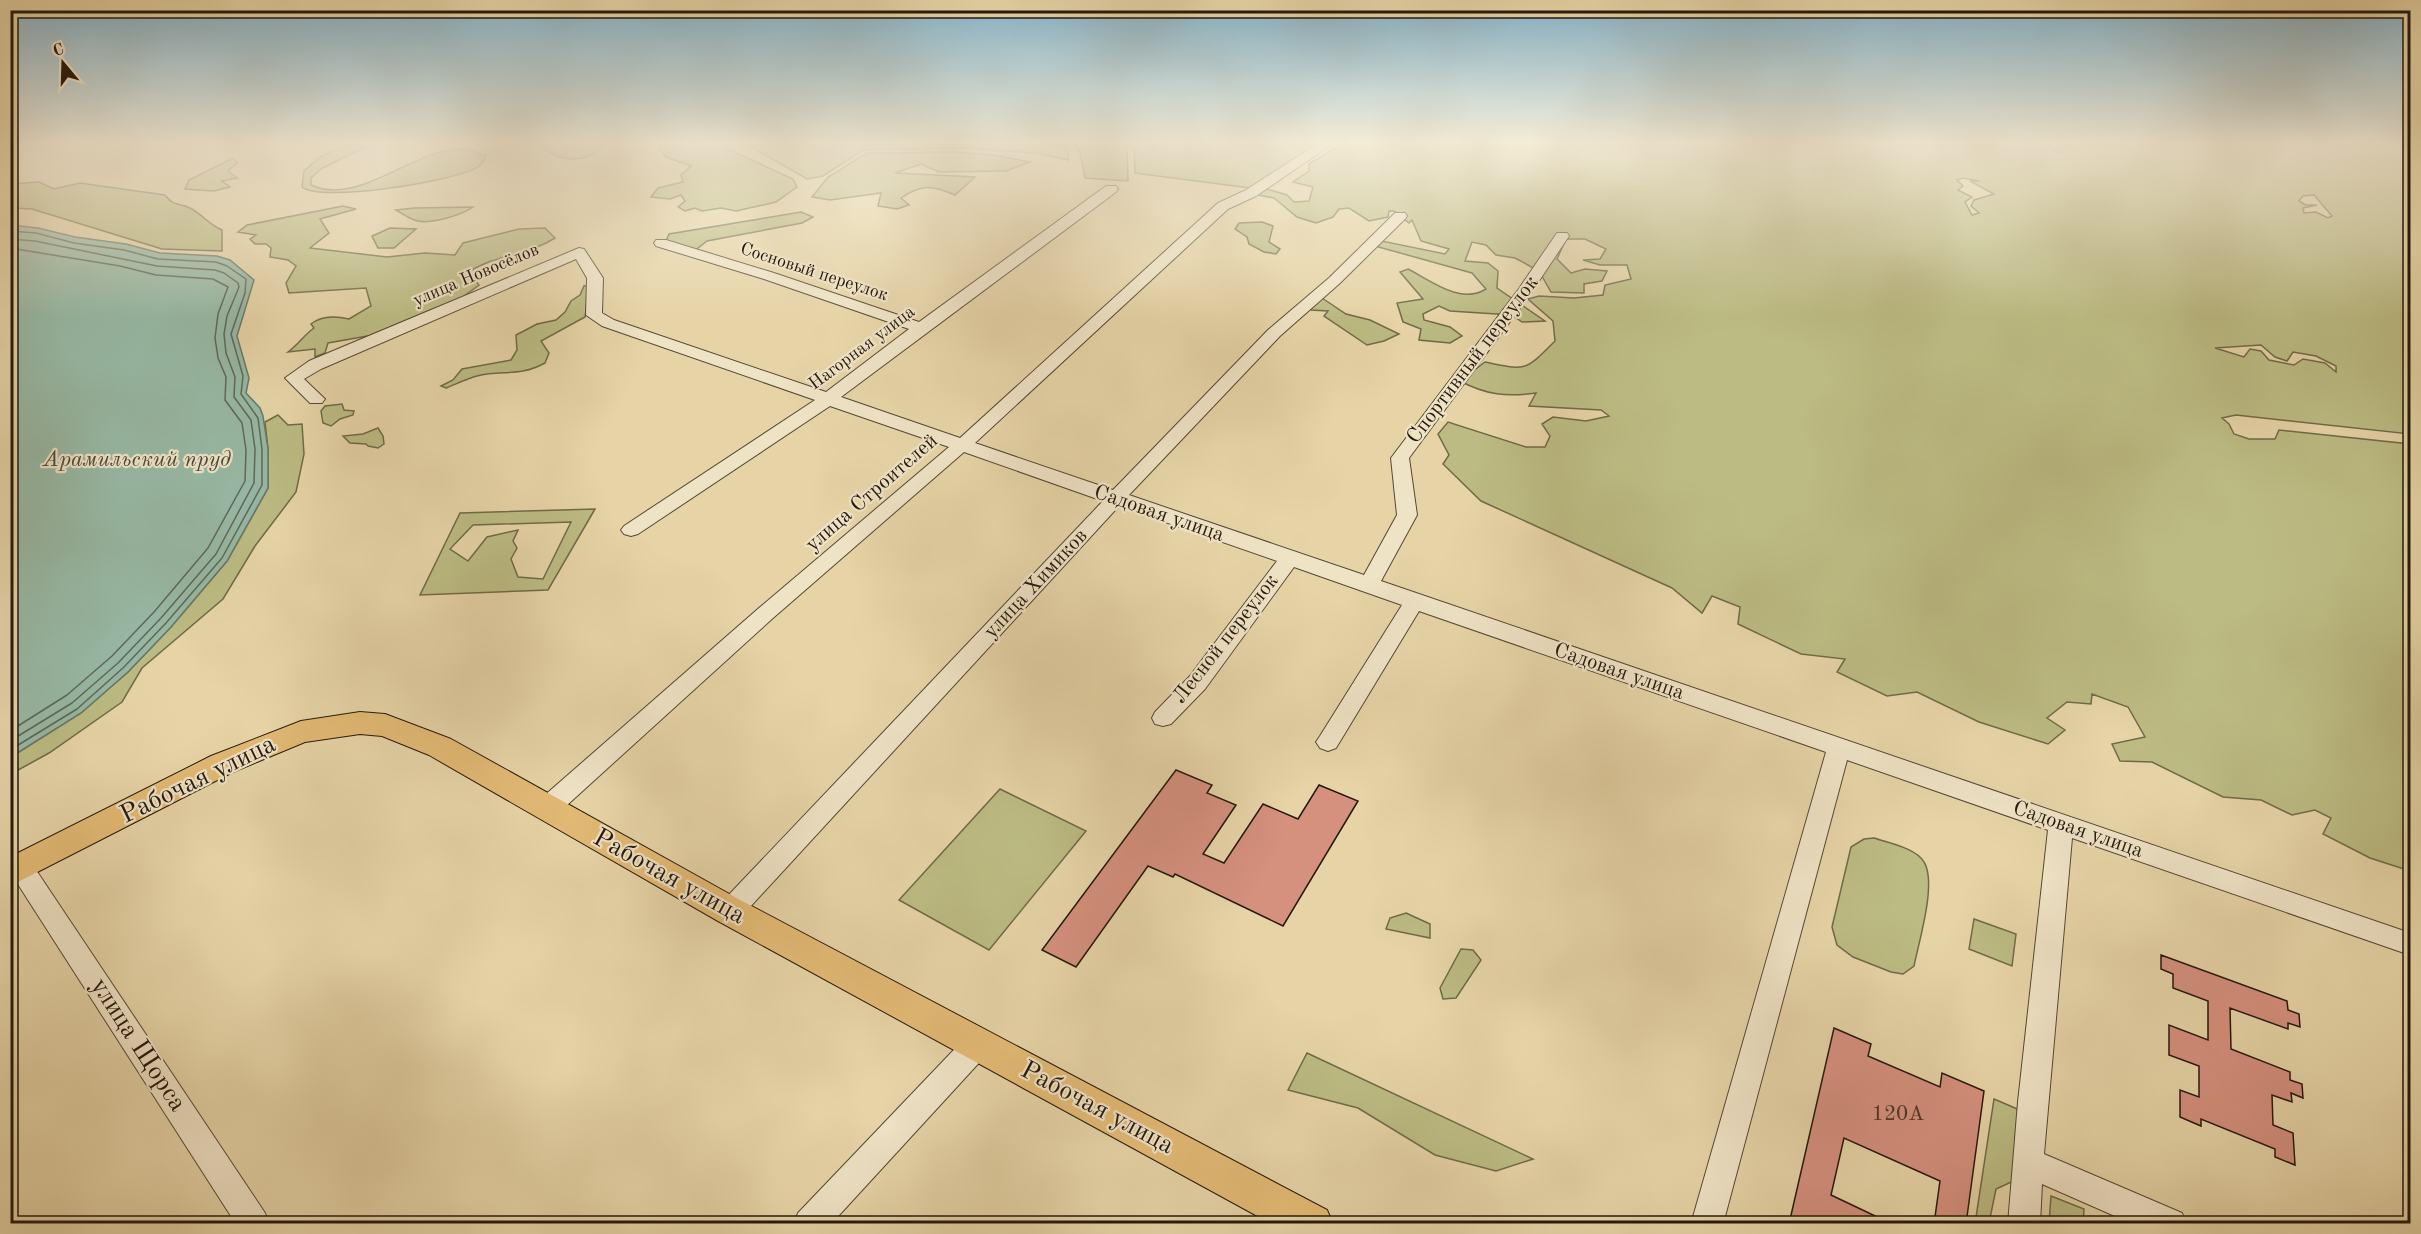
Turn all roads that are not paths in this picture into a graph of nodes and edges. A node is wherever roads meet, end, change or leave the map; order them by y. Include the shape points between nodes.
1 (1094, 202) edge
2 (1233, 202) edge
3 (1400, 216) dead end
4 (1562, 236) dead end
5 (661, 243) dead end
6 (921, 328) junction
7 (316, 399) dead end
8 (827, 400) junction
9 (961, 446) junction
10 (1115, 499) junction
11 (631, 530) dead end
12 (1289, 559) junction
13 (1368, 586) junction
14 (1414, 602) junction
15 (1163, 718) dead end
16 (1328, 742) dead end
17 (1839, 748) junction
18 (546, 809) junction
19 (2061, 824) junction
20 (16, 871) edge
21 (730, 911) junction
22 (2410, 944) edge
23 (978, 1044) junction
24 (2029, 1163) junction
25 (254, 1224) edge
26 (809, 1224) edge
27 (1313, 1224) edge
28 (1707, 1224) edge
29 (2024, 1224) edge
30 (2171, 1224) edge

1 - 6 street, Нагорная улица
2 - 9 street, улица Строителей via 1223,206
3 - 10 street, улица Химиков via 1274,333
4 - 13 street, Спортивный переулок via 1400,458 1407,515
5 - 6 street, Сосновый переулок
6 - 8 street, Нагорная улица
7 - 8 street, улица Новосёлов via 293,378 315,365 579,252 595,278 594,315
8 - 9 street, Садовая улица
8 - 11 street, Нагорная улица
9 - 10 street, Садовая улица
9 - 18 street, улица Строителей
10 - 12 street, Садовая улица
10 - 21 street, улица Химиков
12 - 13 street, Садовая улица
12 - 15 street, Лесной переулок via 1197,683
13 - 14 street, Садовая улица
14 - 16 street
14 - 17 street, Садовая улица
17 - 19 street, Садовая улица
17 - 28 street
18 - 20 main road, Рабочая улица via 440,747 385,725 360,723 301,732 222,764
18 - 21 main road, Рабочая улица
19 - 22 street, Садовая улица
19 - 24 street
20 - 25 street, улица Щорса via 103,990
21 - 23 main road, Рабочая улица
23 - 26 street
23 - 27 main road, Рабочая улица
24 - 29 street
24 - 30 street

